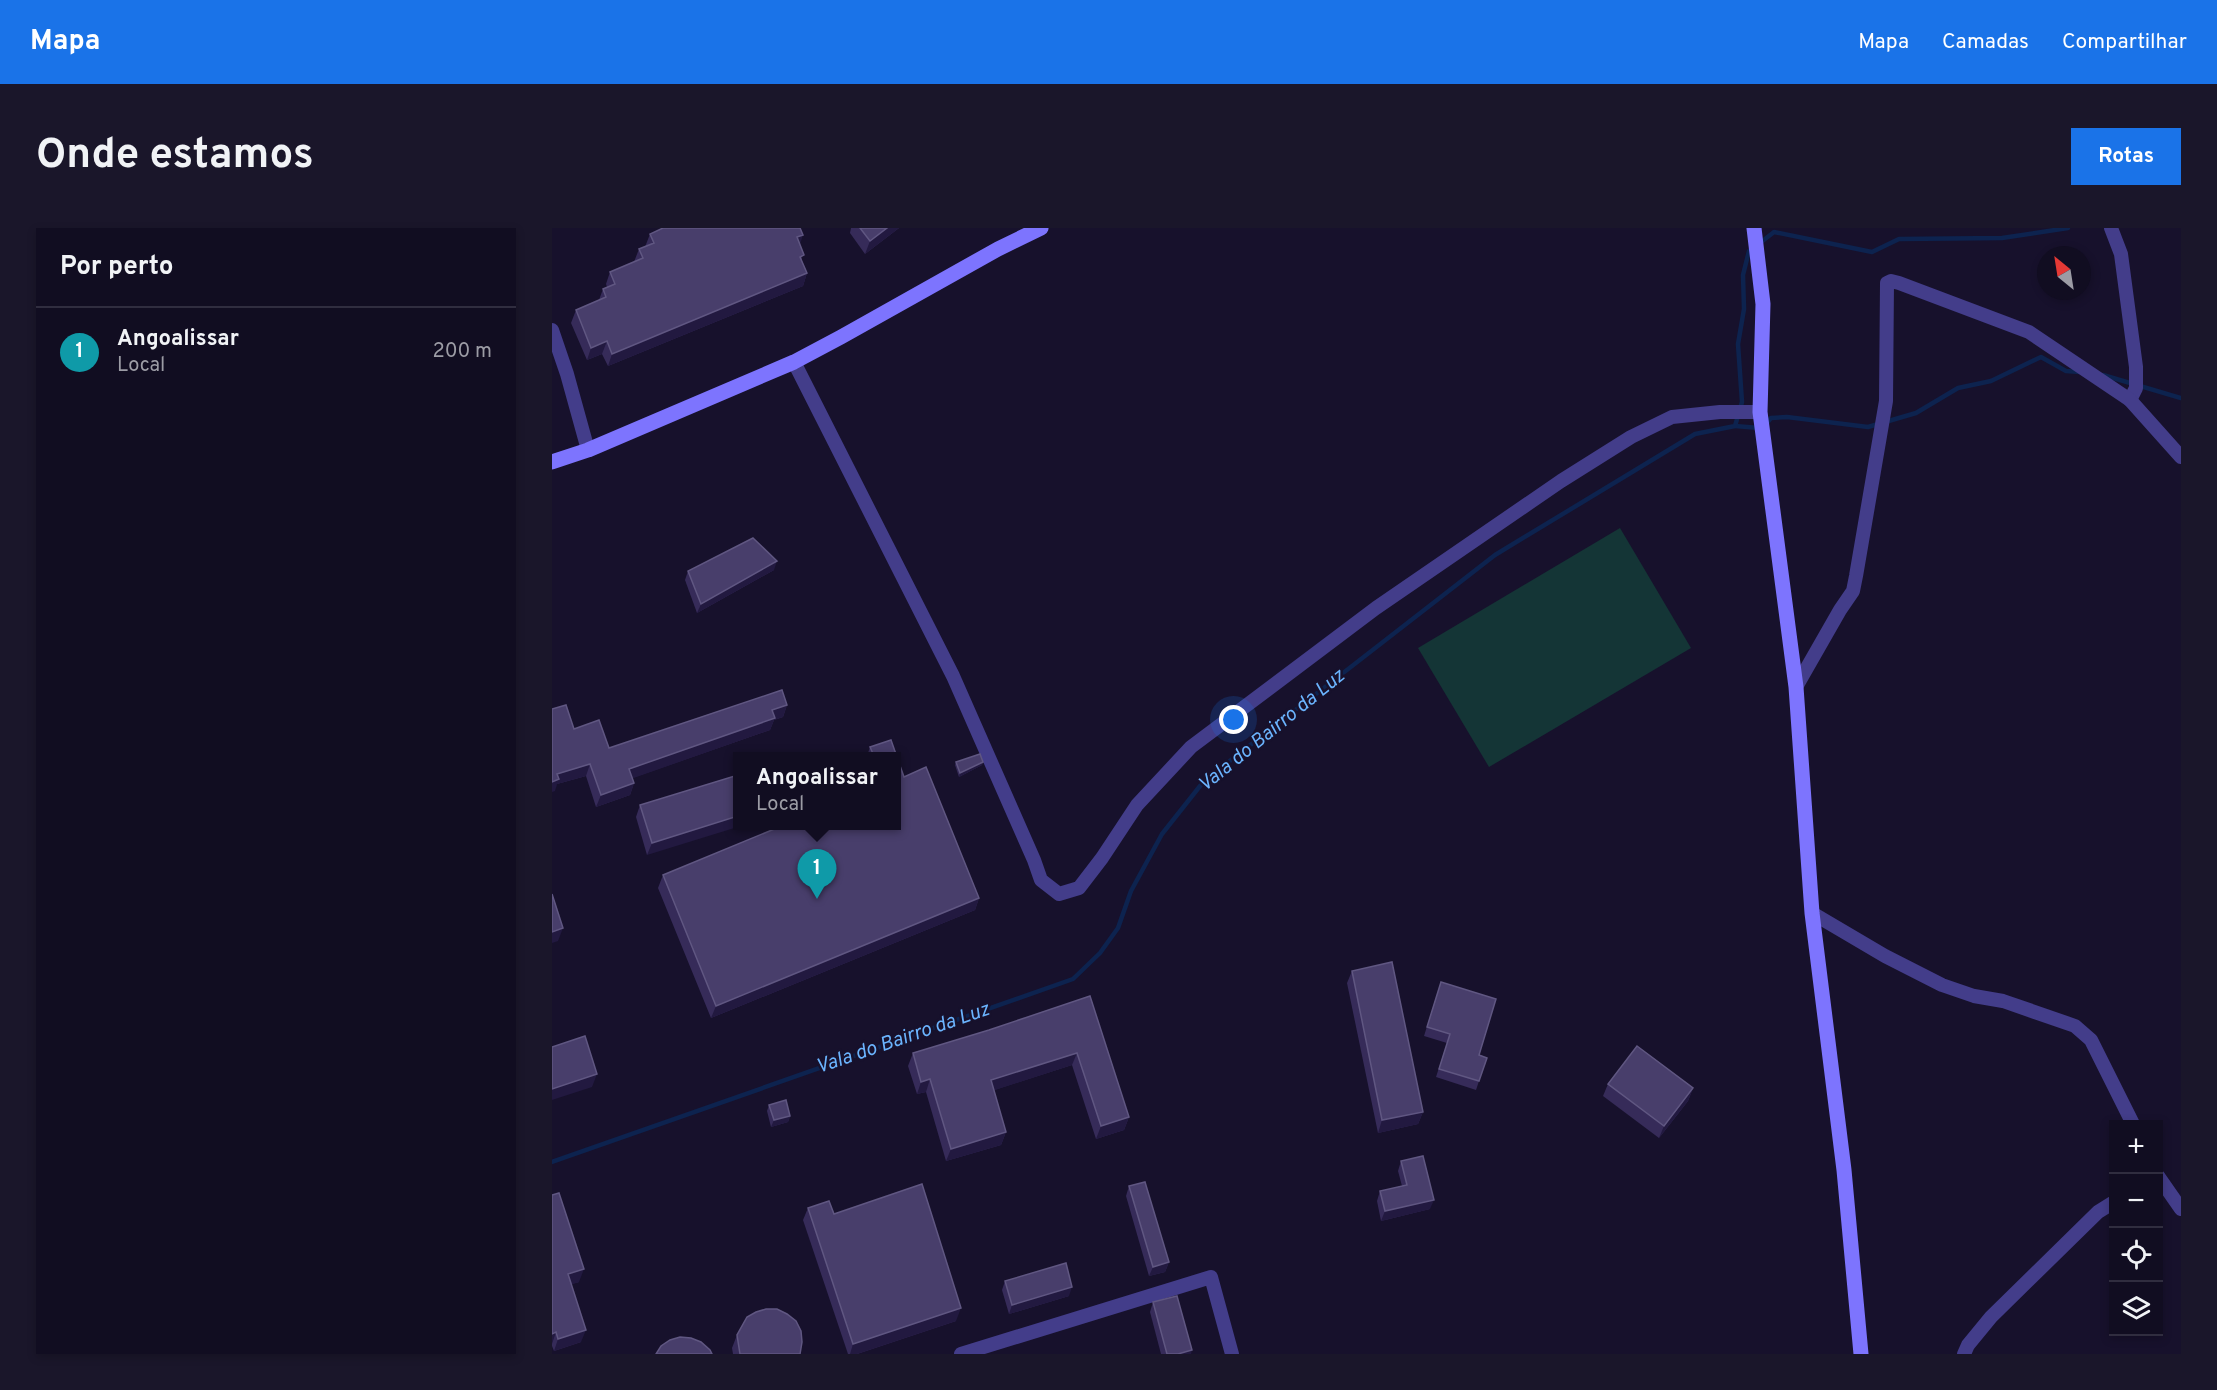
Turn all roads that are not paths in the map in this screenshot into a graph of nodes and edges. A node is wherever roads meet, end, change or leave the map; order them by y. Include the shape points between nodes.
1 (1041, 228) edge
2 (1754, 228) edge
3 (2111, 228) edge
4 (552, 330) edge
5 (794, 362) junction
6 (2130, 400) junction
7 (1760, 412) junction
8 (588, 450) junction
9 (2181, 457) edge
10 (552, 462) edge
11 (1796, 687) junction
12 (1812, 914) junction
13 (2131, 1120) edge
14 (2163, 1183) edge
15 (2109, 1205) edge
16 (2181, 1209) edge
17 (961, 1354) edge
18 (1232, 1354) edge
19 (1861, 1354) edge
20 (1964, 1354) edge

1 - 5 street
2 - 7 street via 1762,304
3 - 6 street via 2121,254 2136,367 2136,388
4 - 8 street
5 - 7 street via 953,676 1041,880 1059,894 1079,888 1137,805 1191,747 1376,608 1631,437 1672,417
5 - 8 street
6 - 9 street
6 - 11 street via 2029,332 1899,283 1887,283 1886,401 1853,591
7 - 11 street
8 - 10 street
11 - 12 street
12 - 13 street via 1942,985 2075,1026 2091,1040
12 - 19 street via 1844,1170
14 - 16 street
15 - 20 street via 1990,1317
17 - 18 street via 1212,1277

